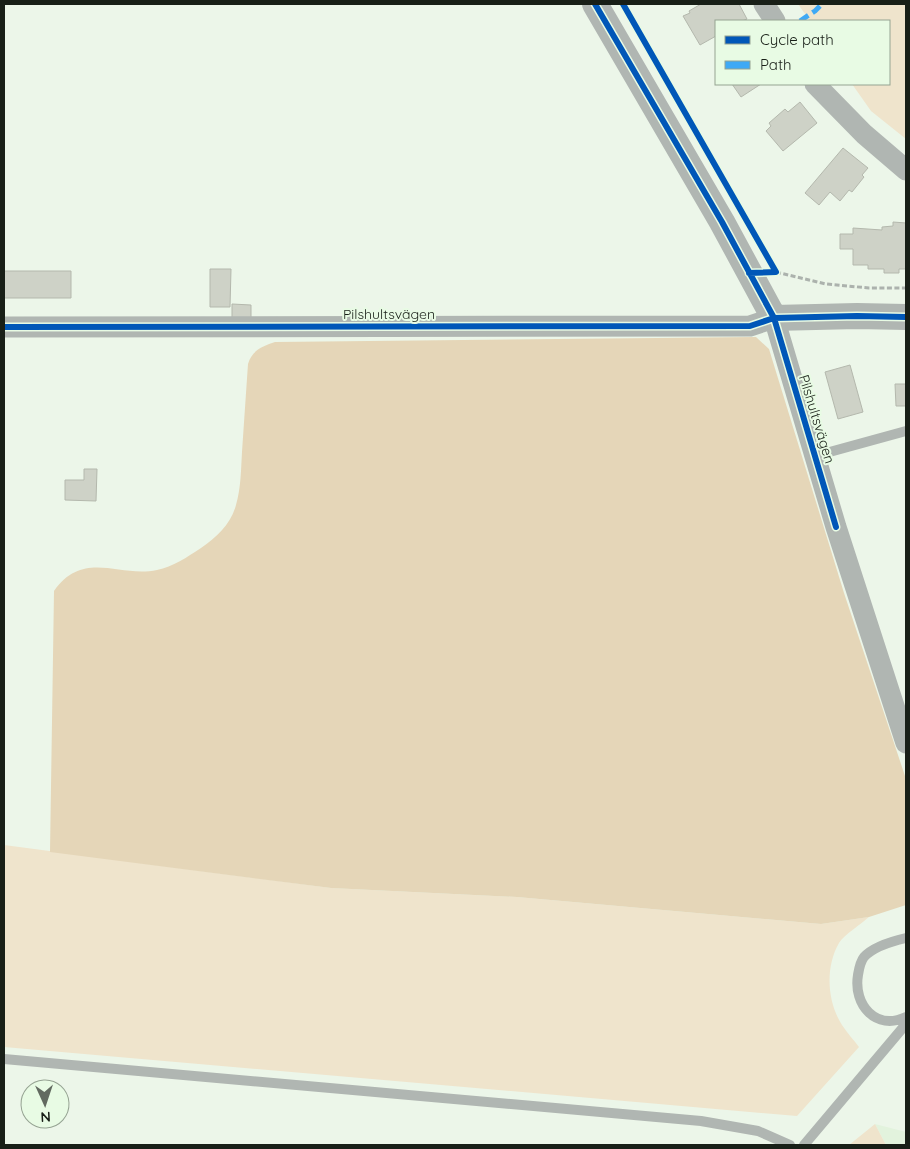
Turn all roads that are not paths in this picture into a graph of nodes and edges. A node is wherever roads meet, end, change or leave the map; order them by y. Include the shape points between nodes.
1 (595, 4) edge
2 (764, 4) edge
3 (774, 20) edge
4 (816, 85) edge
5 (906, 170) edge
6 (906, 317) edge
7 (774, 318) junction
8 (4, 327) edge
9 (906, 431) edge
10 (815, 456) junction
11 (906, 743) edge
12 (906, 938) edge
13 (906, 1017) edge
14 (906, 1024) edge
15 (4, 1059) edge
16 (790, 1145) edge
17 (804, 1145) edge

1 - 7 street, Pilshultsvägen
2 - 3 street
4 - 5 street via 864,134
6 - 7 street
7 - 8 street, Pilshultsvägen via 750,326
7 - 10 street, Pilshultsvägen
9 - 10 lane
10 - 11 street, Pilshultsvägen
12 - 13 lane via 882,946 864,957 857,983 861,1004 877,1019 889,1021
14 - 17 lane
15 - 16 lane via 701,1121 758,1131

